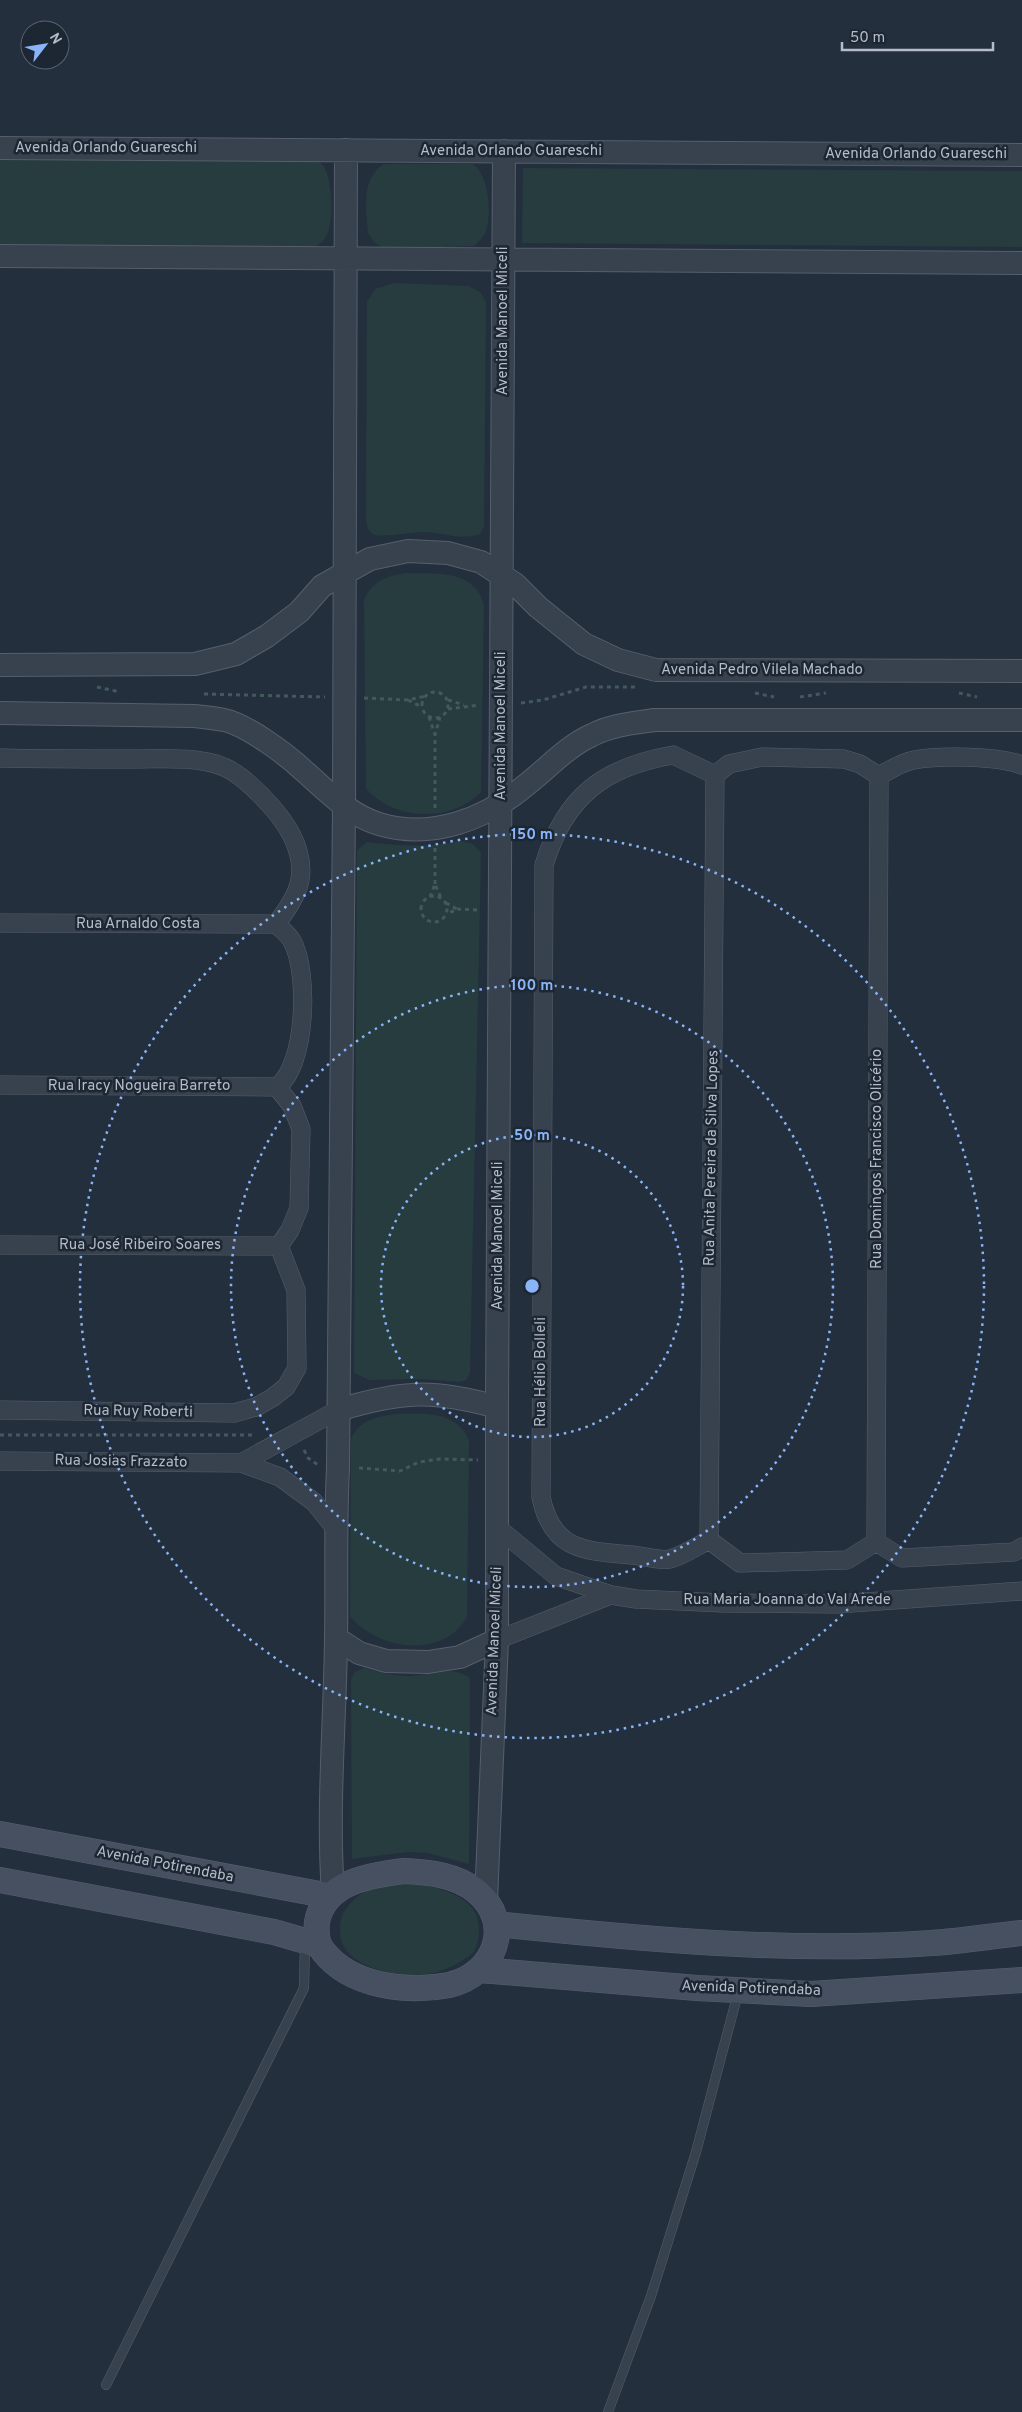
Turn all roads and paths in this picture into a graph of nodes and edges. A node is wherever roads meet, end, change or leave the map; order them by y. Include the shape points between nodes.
1 (0, 148) edge
2 (346, 150) junction
3 (504, 151) junction
4 (1022, 155) edge
5 (0, 256) edge
6 (345, 259) junction
7 (503, 260) junction
8 (1022, 263) edge
9 (344, 574) junction
10 (501, 575) junction
11 (0, 665) edge
12 (1022, 671) edge
13 (90, 685) dead end
14 (124, 692) dead end
15 (196, 694) dead end
16 (426, 696) junction
17 (344, 698) junction
18 (408, 700) junction
19 (448, 700) junction
20 (422, 707) junction
21 (448, 709) junction
22 (0, 713) edge
23 (428, 716) junction
24 (440, 718) junction
25 (1022, 720) edge
26 (0, 758) edge
27 (1022, 764) edge
28 (715, 775) junction
29 (879, 776) junction
30 (500, 804) junction
31 (344, 805) junction
32 (430, 897) junction
33 (442, 898) junction
34 (446, 903) junction
35 (457, 909) junction
36 (500, 910) junction
37 (446, 914) junction
38 (0, 923) edge
39 (276, 924) junction
40 (0, 1085) edge
41 (278, 1087) junction
42 (0, 1245) edge
43 (279, 1246) junction
44 (497, 1407) junction
45 (0, 1410) edge
46 (338, 1410) junction
47 (259, 1433) dead end
48 (0, 1435) edge
49 (291, 1437) junction
50 (497, 1460) junction
51 (0, 1461) edge
52 (241, 1463) junction
53 (338, 1468) junction
54 (335, 1528) junction
55 (498, 1528) junction
56 (708, 1540) junction
57 (876, 1542) junction
58 (1022, 1546) edge
59 (1022, 1591) edge
60 (611, 1595) junction
61 (336, 1638) junction
62 (497, 1640) junction
63 (0, 1834) edge
64 (0, 1880) edge
65 (331, 1895) junction
66 (486, 1901) junction
67 (496, 1924) junction
68 (1022, 1933) edge
69 (312, 1942) junction
70 (480, 1970) junction
71 (1022, 1980) edge
72 (739, 1990) junction
73 (106, 2385) dead end
74 (608, 2412) edge

1 - 2 street, Avenida Orlando Guareschi
2 - 3 street, Avenida Orlando Guareschi
2 - 6 street
3 - 4 street, Avenida Orlando Guareschi
3 - 7 street, Avenida Manoel Miceli
5 - 6 street
6 - 7 street
6 - 9 street
7 - 8 street
7 - 10 street, Avenida Manoel Miceli
9 - 10 street, Avenida Pedro Vilela Machado via 370,559 408,551 448,552 481,562
9 - 11 street, Avenida Pedro Vilela Machado via 322,586 299,612 267,636 236,654 195,664
9 - 17 street
10 - 12 street, Avenida Pedro Vilela Machado via 584,644 618,660 656,670
10 - 30 street, Avenida Manoel Miceli
13 - 14 path
15 - 17 path
16 - 18 path
16 - 19 path via 437,692
16 - 20 path
17 - 18 path
17 - 31 street
18 - 20 path
19 - 21 path
19 - 21 path via 465,705
20 - 23 path
21 - 24 path
22 - 31 street via 194,716 226,720 275,746
23 - 24 path
23 - 24 path via 435,735
25 - 30 street via 654,720 621,724 592,735 556,757 526,786
26 - 39 street via 181,760 225,768 245,781 266,802 287,827 300,851 302,880 294,902
27 - 29 street via 1006,759 930,758 912,760
28 - 29 street via 729,764 762,757 844,759
28 - 56 street, Rua Anita Pereira da Silva Lopes
28 - 56 street, Rua Hélio Bolleli via 673,755 622,768 596,782 575,802 550,844 544,865 541,1497 545,1517 574,1547 591,1551 669,1559
29 - 57 street, Rua Domingos Francisco Olicério
30 - 31 street via 453,825 412,830 359,818
30 - 36 street, Avenida Manoel Miceli
31 - 46 street
32 - 33 path
32 - 33 path via 435,884
32 - 37 path via 422,906 424,918 435,922
33 - 34 path
34 - 35 path
34 - 37 path
35 - 36 path
35 - 37 path
36 - 44 street, Avenida Manoel Miceli
38 - 39 street, Rua Arnaldo Costa
39 - 41 street via 292,940 300,966 302,1035 296,1059 286,1080
40 - 41 street, Rua Iracy Nogueira Barreto
41 - 43 street via 292,1106 301,1129 299,1208
42 - 43 street, Rua José Ribeiro Soares
43 - 45 street, Rua Ruy Roberti via 296,1290 297,1368 286,1387 272,1398 256,1407 234,1412
44 - 46 street via 459,1397 419,1393 380,1398
44 - 50 street, Avenida Manoel Miceli
46 - 49 street, Rua Josias Frazzato
46 - 53 street
47 - 48 path via 240,1436
49 - 52 street, Rua Josias Frazzato
49 - 53 path via 314,1463
50 - 53 path via 440,1459 391,1471
50 - 55 street, Avenida Manoel Miceli
51 - 52 street, Rua Josias Frazzato
52 - 54 street, Rua Josias Frazzato via 280,1477 314,1502
53 - 54 street
54 - 61 street
55 - 60 street, Rua Maria Joanna do Val Arede via 556,1576
55 - 62 street, Avenida Manoel Miceli
56 - 57 street via 740,1562 847,1560
57 - 58 street via 902,1558 1014,1552
59 - 60 street, Rua Maria Joanna do Val Arede via 837,1604 723,1604
60 - 62 street, Rua Maria Joanna do Val Arede
61 - 62 street via 359,1653 386,1661 428,1662 460,1657
61 - 65 street
62 - 66 street, Avenida Manoel Miceli
63 - 65 main road, Avenida Potirendaba
64 - 69 main road
65 - 66 main road via 354,1881 404,1871 457,1880
65 - 69 main road via 320,1912
66 - 67 main road
67 - 68 main road via 702,1943 787,1945 932,1943
67 - 70 main road via 494,1949
69 - 70 main road via 352,1974 381,1984 438,1986 461,1981
69 - 73 lane via 304,1988
70 - 72 main road, Avenida Potirendaba
71 - 72 main road, Avenida Potirendaba via 811,1994
72 - 74 lane via 696,2152 651,2296

